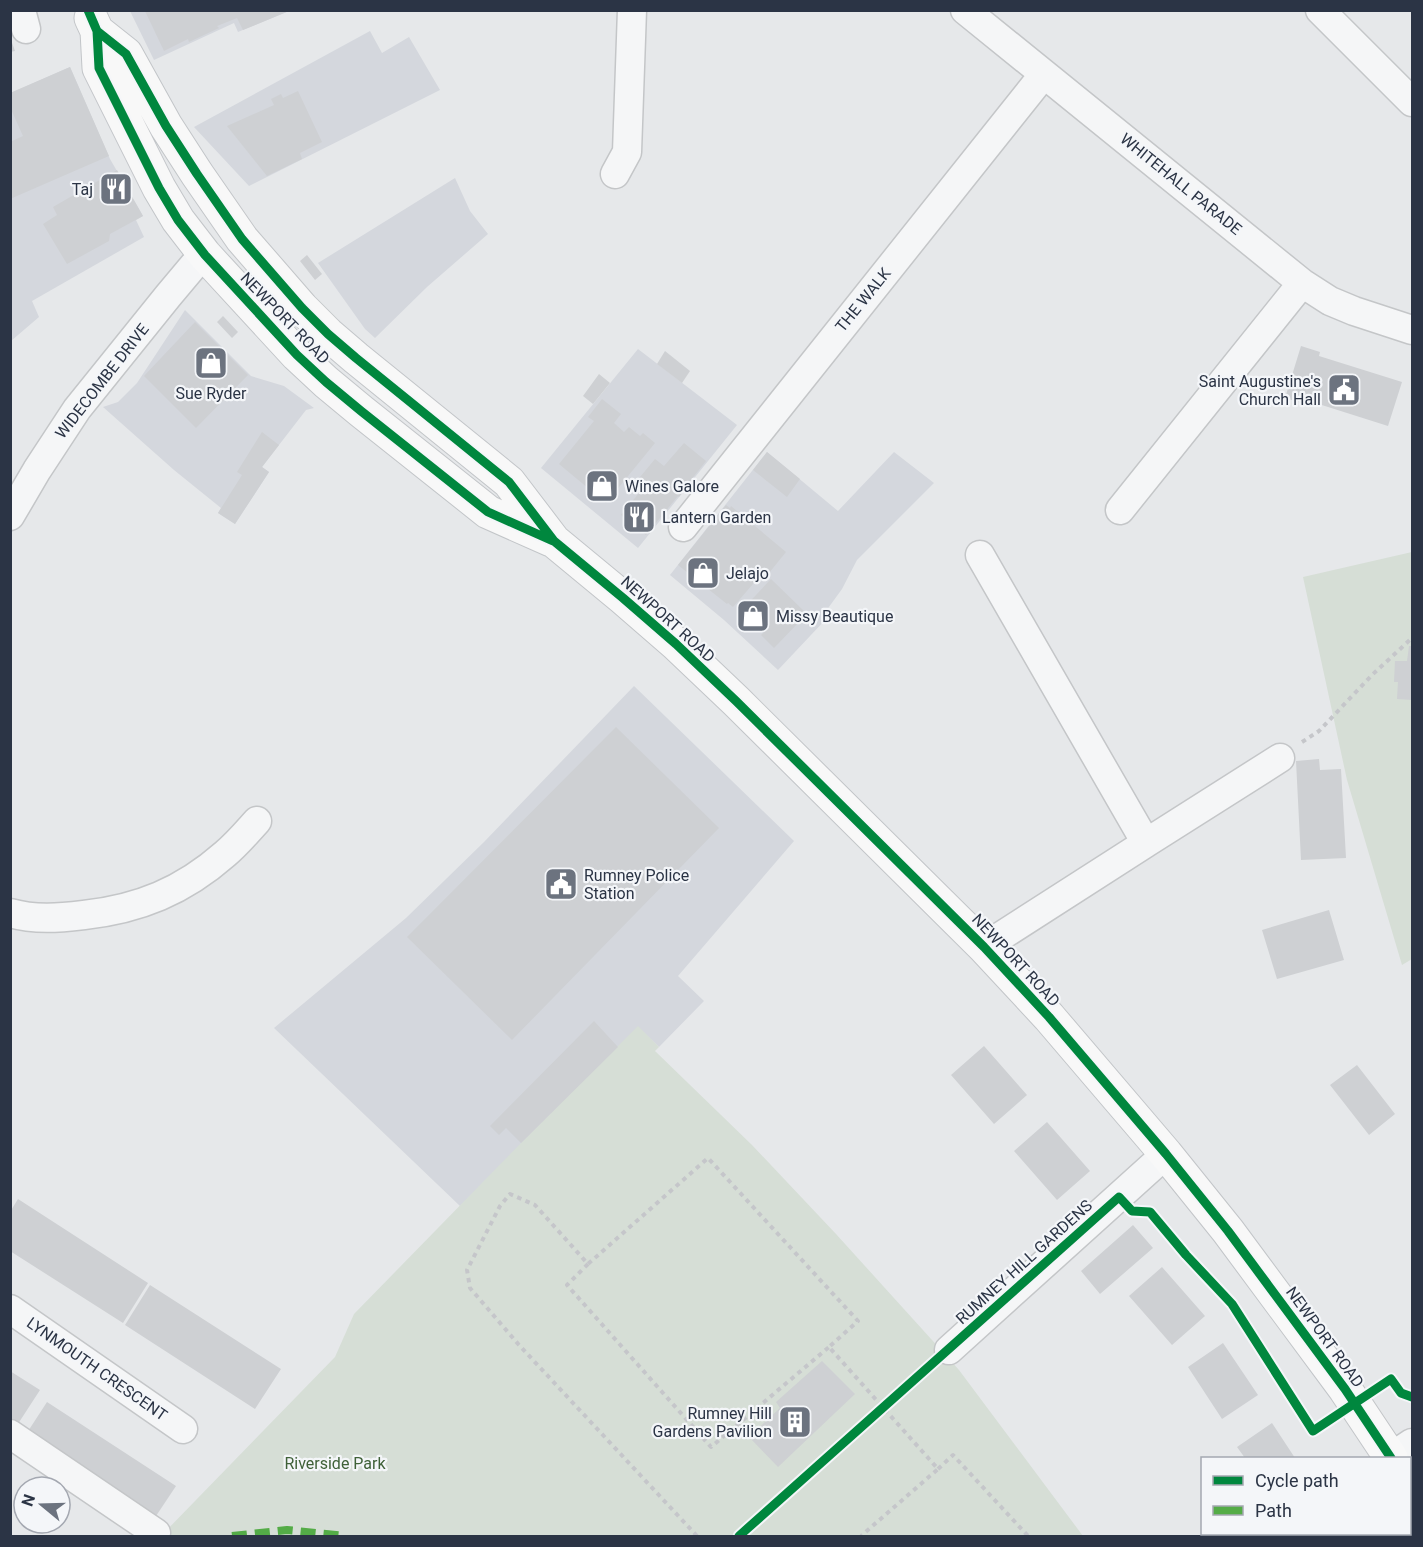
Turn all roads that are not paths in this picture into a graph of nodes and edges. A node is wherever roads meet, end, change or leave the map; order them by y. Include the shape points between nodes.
1 (632, 10) edge
2 (965, 10) edge
3 (1320, 10) edge
4 (92, 21) edge
5 (1044, 74) junction
6 (1413, 102) edge
7 (615, 174) dead end
8 (205, 255) junction
9 (1302, 283) junction
10 (1413, 330) edge
11 (1120, 510) dead end
12 (10, 516) edge
13 (683, 527) dead end
14 (554, 541) junction
15 (980, 555) dead end
16 (1280, 758) road end
17 (257, 821) dead end
18 (1146, 843) junction
19 (10, 914) edge
20 (984, 947) junction
21 (1166, 1154) junction
22 (10, 1309) edge
23 (949, 1350) road end
24 (183, 1429) dead end
25 (10, 1434) edge
26 (1398, 1453) edge
27 (156, 1533) dead end

1 - 7 street via 627,152
2 - 5 street, WHITEHALL PARADE
3 - 6 street
4 - 8 main road, NEWPORT ROAD via 99,68 159,188
4 - 14 main road, NEWPORT ROAD via 126,54 171,135 259,260 342,346 509,482
5 - 9 street, WHITEHALL PARADE
5 - 13 street, THE WALK
8 - 12 street, WIDECOMBE DRIVE via 77,409
8 - 14 main road, NEWPORT ROAD via 297,355 361,411 488,512
9 - 10 street, WHITEHALL PARADE via 1330,301
9 - 11 street
14 - 20 main road, NEWPORT ROAD via 676,644
15 - 18 street
16 - 18 street
17 - 19 street via 225,854 195,877 137,906 47,919
18 - 20 street
20 - 21 main road, NEWPORT ROAD
21 - 23 street, RUMNEY HILL GARDENS
21 - 26 main road, NEWPORT ROAD
22 - 24 street, LYNMOUTH CRESCENT
25 - 27 street

